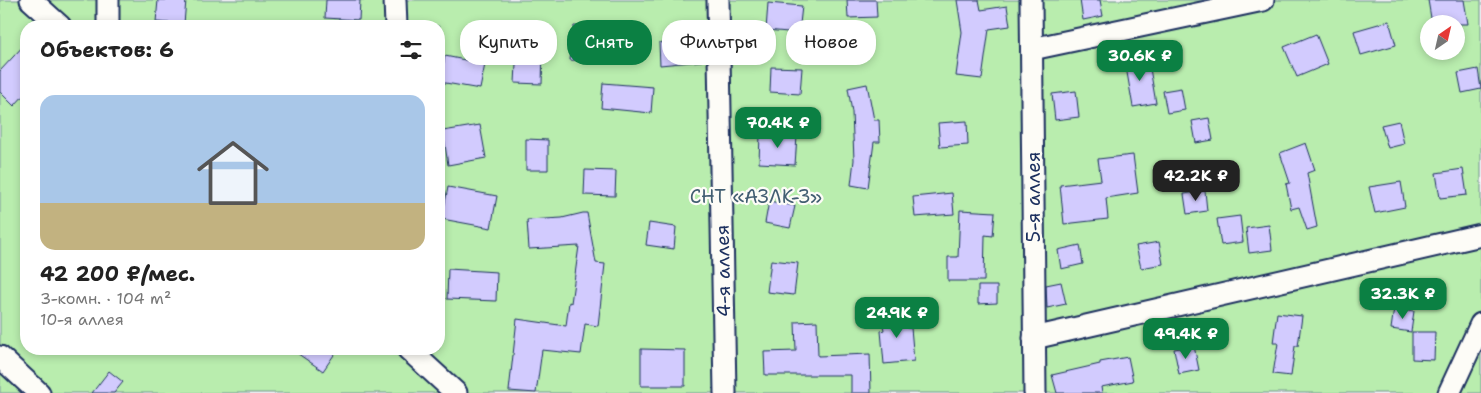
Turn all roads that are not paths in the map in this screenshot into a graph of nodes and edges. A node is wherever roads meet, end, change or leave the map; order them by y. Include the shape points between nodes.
1 (31, 0) edge
2 (108, 0) edge
3 (395, 0) edge
4 (718, 0) edge
5 (1031, 0) edge
6 (1263, 0) edge
7 (53, 20) edge
8 (108, 20) edge
9 (396, 20) edge
10 (1032, 49) junction
11 (1481, 235) edge
12 (1481, 324) edge
13 (1034, 338) junction
14 (415, 355) edge
15 (0, 357) edge
16 (39, 393) edge
17 (456, 393) edge
18 (724, 393) edge
19 (1034, 393) edge
20 (1449, 393) edge

1 - 7 street
2 - 8 street
3 - 9 street
4 - 18 street, 4-я аллея
5 - 10 street, 5-я аллея
6 - 10 street
10 - 13 street, 5-я аллея
11 - 13 street
12 - 20 street
13 - 19 street, 5-я аллея
14 - 17 street
15 - 16 street

